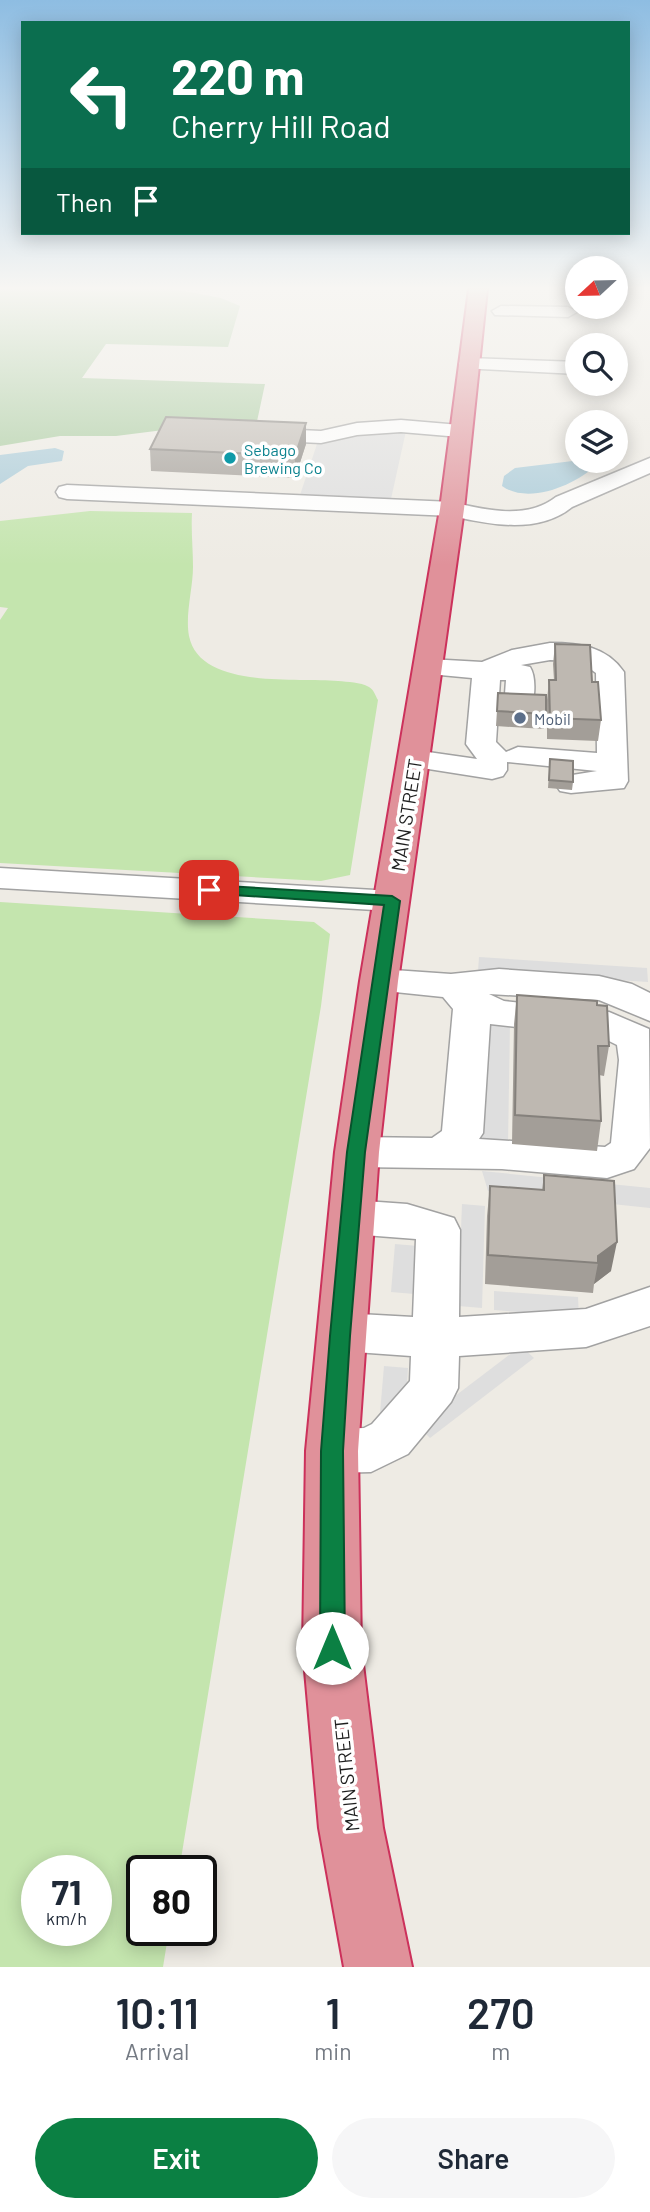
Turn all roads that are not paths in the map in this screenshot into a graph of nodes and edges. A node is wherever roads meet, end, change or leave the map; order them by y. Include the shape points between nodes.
1 (466, 381) edge
2 (460, 426) junction
3 (238, 433) edge
4 (650, 465) edge
5 (67, 492) dead end
6 (453, 509) junction
7 (429, 667) junction
8 (487, 671) junction
9 (538, 726) junction
10 (414, 759) junction
11 (0, 877) edge
12 (392, 901) junction
13 (379, 981) junction
14 (458, 992) junction
15 (650, 1009) edge
16 (356, 1152) junction
17 (650, 1154) edge
18 (432, 1155) junction
19 (351, 1217) junction
20 (650, 1306) edge
21 (341, 1332) junction
22 (436, 1338) junction
23 (332, 1451) junction
24 (378, 1967) edge

1 - 2 highway, MAIN STREET
2 - 3 street via 384,426 321,436
2 - 6 highway, MAIN STREET
4 - 6 street via 548,511 514,518
5 - 6 street
6 - 7 highway, MAIN STREET
7 - 8 street
7 - 10 highway, MAIN STREET
8 - 9 street
8 - 9 street via 481,744
8 - 9 street via 519,655 590,655 600,684
9 - 10 street
10 - 12 highway, MAIN STREET
11 - 12 street
12 - 13 highway, MAIN STREET
13 - 14 street
13 - 16 highway, MAIN STREET
14 - 15 street via 499,981 599,988 619,992
14 - 18 street via 472,1009 462,1133 458,1141
14 - 18 street via 496,1013 609,1024 632,1034 638,1060 632,1142 625,1154 607,1163 502,1154
16 - 18 street
16 - 19 highway, MAIN STREET
17 - 18 street via 645,1165 624,1176 500,1166
19 - 21 highway, MAIN STREET
19 - 22 street via 412,1222 438,1230
20 - 22 street via 586,1328
21 - 22 street
21 - 23 highway, MAIN STREET
22 - 23 street via 434,1388 410,1419 371,1450
23 - 24 highway, MAIN STREET via 332,1648 351,1828

